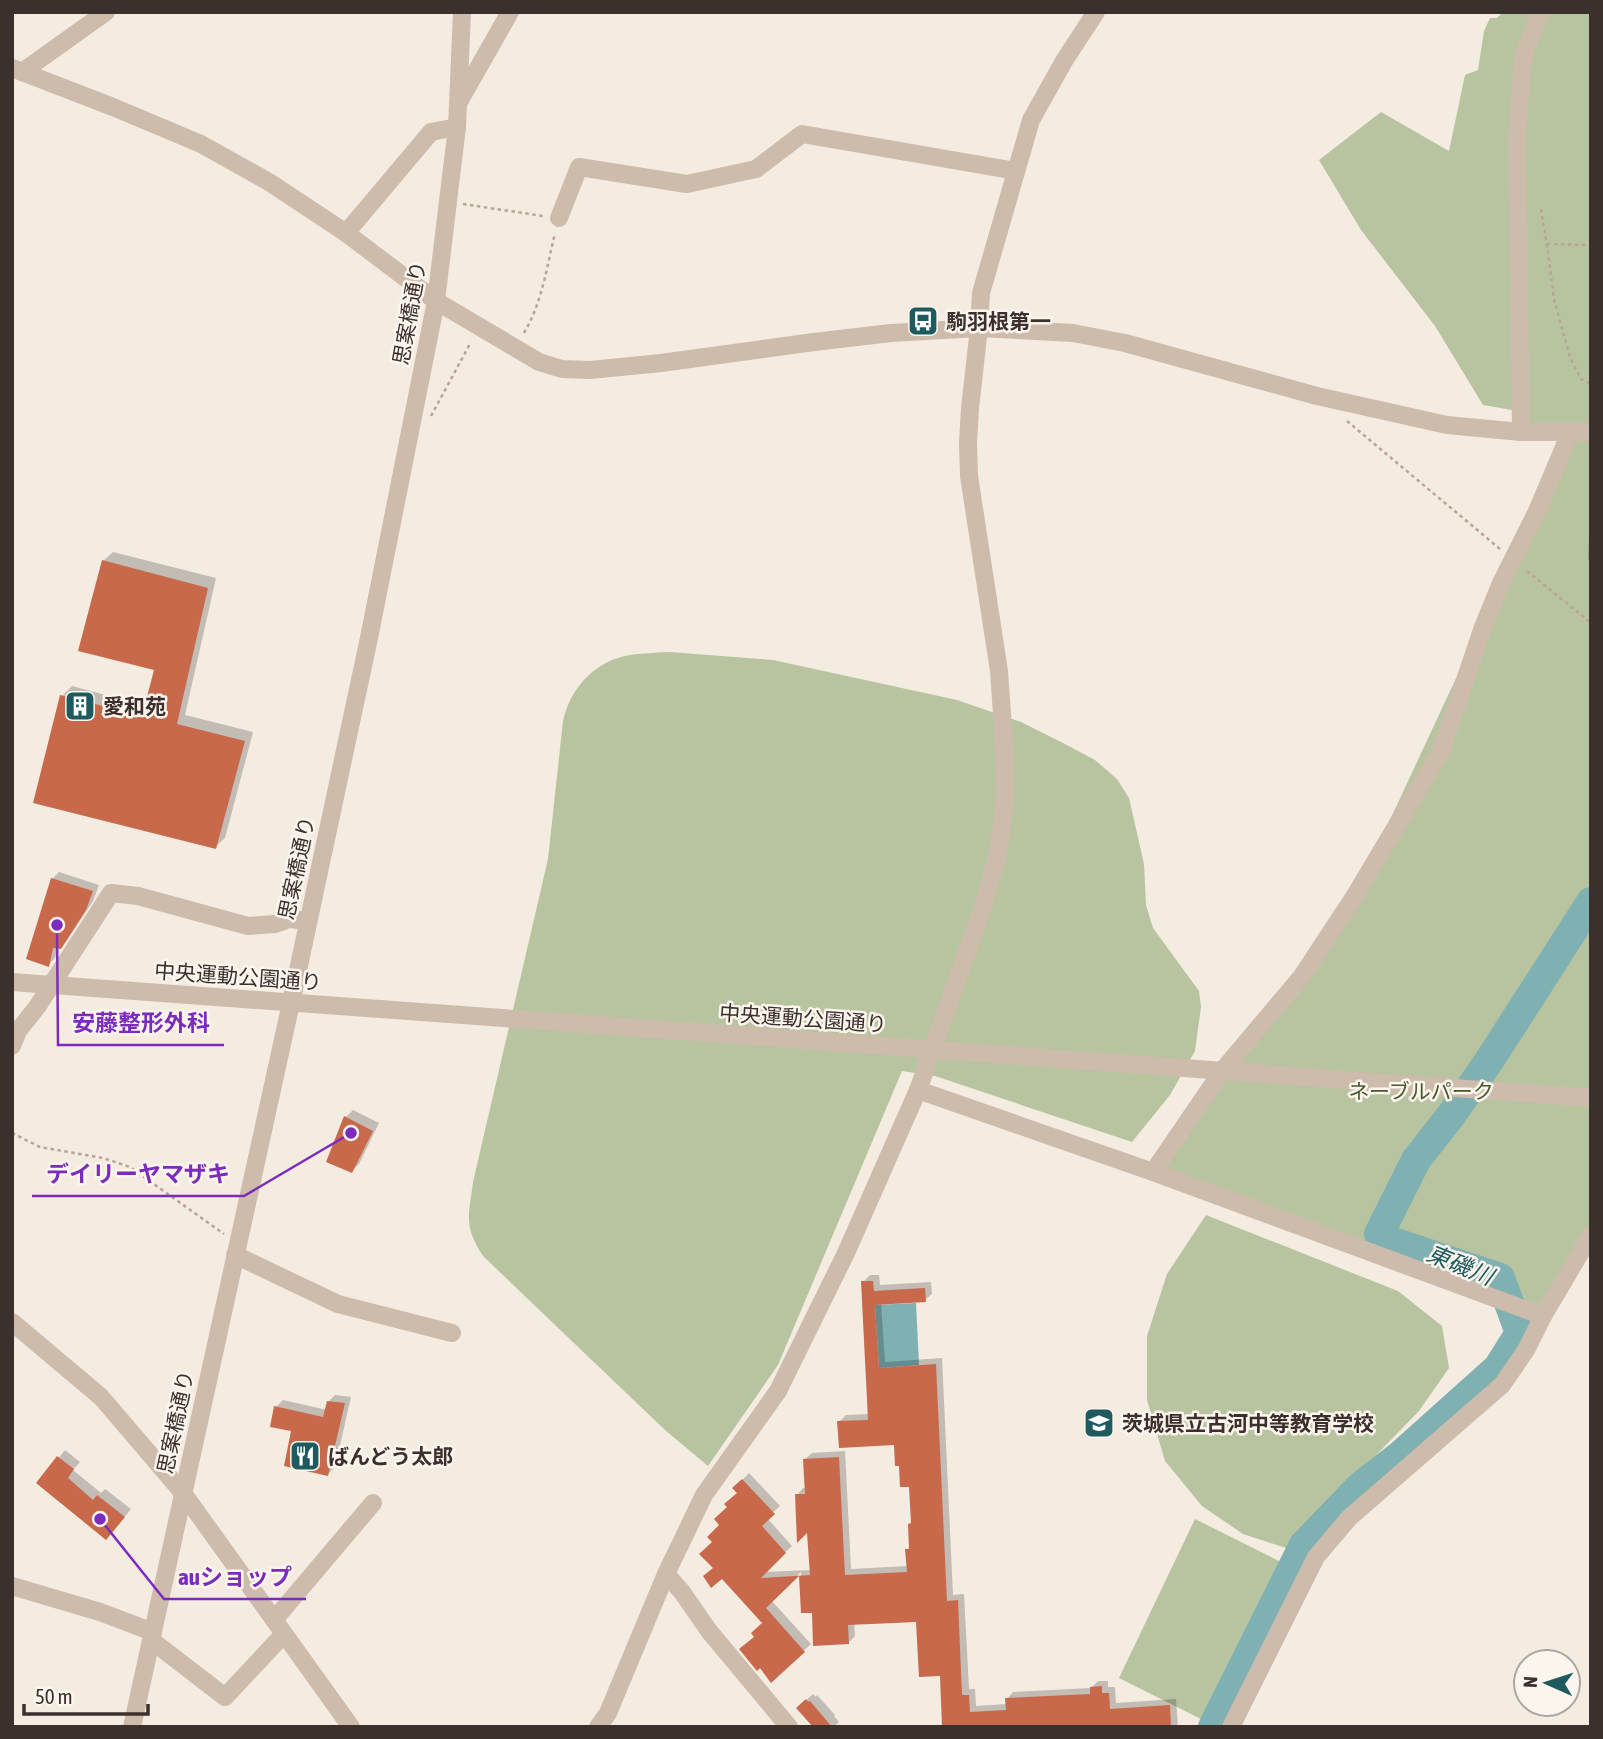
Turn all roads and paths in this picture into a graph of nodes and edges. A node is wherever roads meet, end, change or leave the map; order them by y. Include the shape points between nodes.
1 (106, 12) edge
2 (461, 12) edge
3 (510, 12) edge
4 (1096, 12) edge
5 (1541, 12) edge
6 (17, 70) edge
7 (458, 103) junction
8 (457, 127) junction
9 (1016, 172) junction
10 (449, 202) junction
11 (1541, 209) dead end
12 (559, 218) junction
13 (346, 233) junction
14 (1547, 244) junction
15 (1591, 244) edge
16 (436, 302) junction
17 (479, 326) junction
18 (979, 328) junction
19 (515, 347) junction
20 (1591, 384) edge
21 (1348, 422) dead end
22 (411, 427) junction
23 (1521, 432) junction
24 (1591, 432) edge
25 (1570, 433) junction
26 (1512, 559) junction
27 (1591, 623) edge
28 (308, 921) junction
29 (12, 982) edge
30 (51, 985) junction
31 (291, 1003) junction
32 (12, 1046) edge
33 (931, 1050) junction
34 (1222, 1071) junction
35 (918, 1090) junction
36 (1591, 1098) edge
37 (12, 1133) edge
38 (1153, 1172) junction
39 (1591, 1235) edge
40 (237, 1249) junction
41 (1543, 1316) junction
42 (12, 1322) edge
43 (452, 1333) dead end
44 (183, 1493) junction
45 (373, 1503) dead end
46 (666, 1574) junction
47 (12, 1587) edge
48 (279, 1627) junction
49 (152, 1636) junction
50 (132, 1727) edge
51 (351, 1727) edge
52 (598, 1727) edge
53 (789, 1727) edge
54 (1231, 1727) edge

1 - 6 street
2 - 7 street, 思案橋通り
3 - 7 street
4 - 9 street via 1031,120
5 - 23 street via 1523,57 1517,138
6 - 13 street via 201,144
7 - 8 street, 思案橋通り
8 - 10 street, 思案橋通り
8 - 13 street via 430,132
9 - 12 street via 802,134 756,169 687,184 579,167
9 - 18 street via 981,293
10 - 12 path
10 - 16 street, 思案橋通り
11 - 14 path
12 - 19 path via 531,320
13 - 16 street
14 - 15 path
14 - 20 path via 1554,299 1570,357 1581,379
16 - 17 street
16 - 22 street, 思案橋通り
17 - 19 street
17 - 22 path via 432,416
18 - 19 street via 891,333 590,370 539,362
18 - 23 street via 1073,334 1125,343 1317,396 1447,425
18 - 33 street via 970,408 969,476 999,671 1004,804 998,853 984,904
21 - 26 path
22 - 28 street, 思案橋通り
23 - 25 street
24 - 25 street
25 - 26 street
26 - 27 path
26 - 34 street via 1483,627 1441,751 1302,975
28 - 30 street via 289,919 248,926 111,893
28 - 31 street, 思案橋通り
29 - 30 street, 中央運動公園通り
30 - 31 street, 中央運動公園通り
30 - 32 street
31 - 33 street, 中央運動公園通り
31 - 40 street, 思案橋通り
33 - 34 street, 中央運動公園通り
33 - 35 street
34 - 36 street, 中央運動公園通り
34 - 38 street
35 - 38 street
35 - 46 street via 778,1391 704,1494
37 - 40 path via 40,1147 130,1167
38 - 41 street
39 - 41 street
40 - 43 street via 338,1304
40 - 44 street, 思案橋通り
41 - 54 street via 1502,1385 1349,1518 1315,1557
42 - 44 street via 102,1397
44 - 48 street
44 - 49 street, 思案橋通り
45 - 48 street
46 - 52 street
46 - 53 street
47 - 49 street via 100,1612
48 - 49 street via 225,1697
48 - 51 street
49 - 50 street, 思案橋通り

